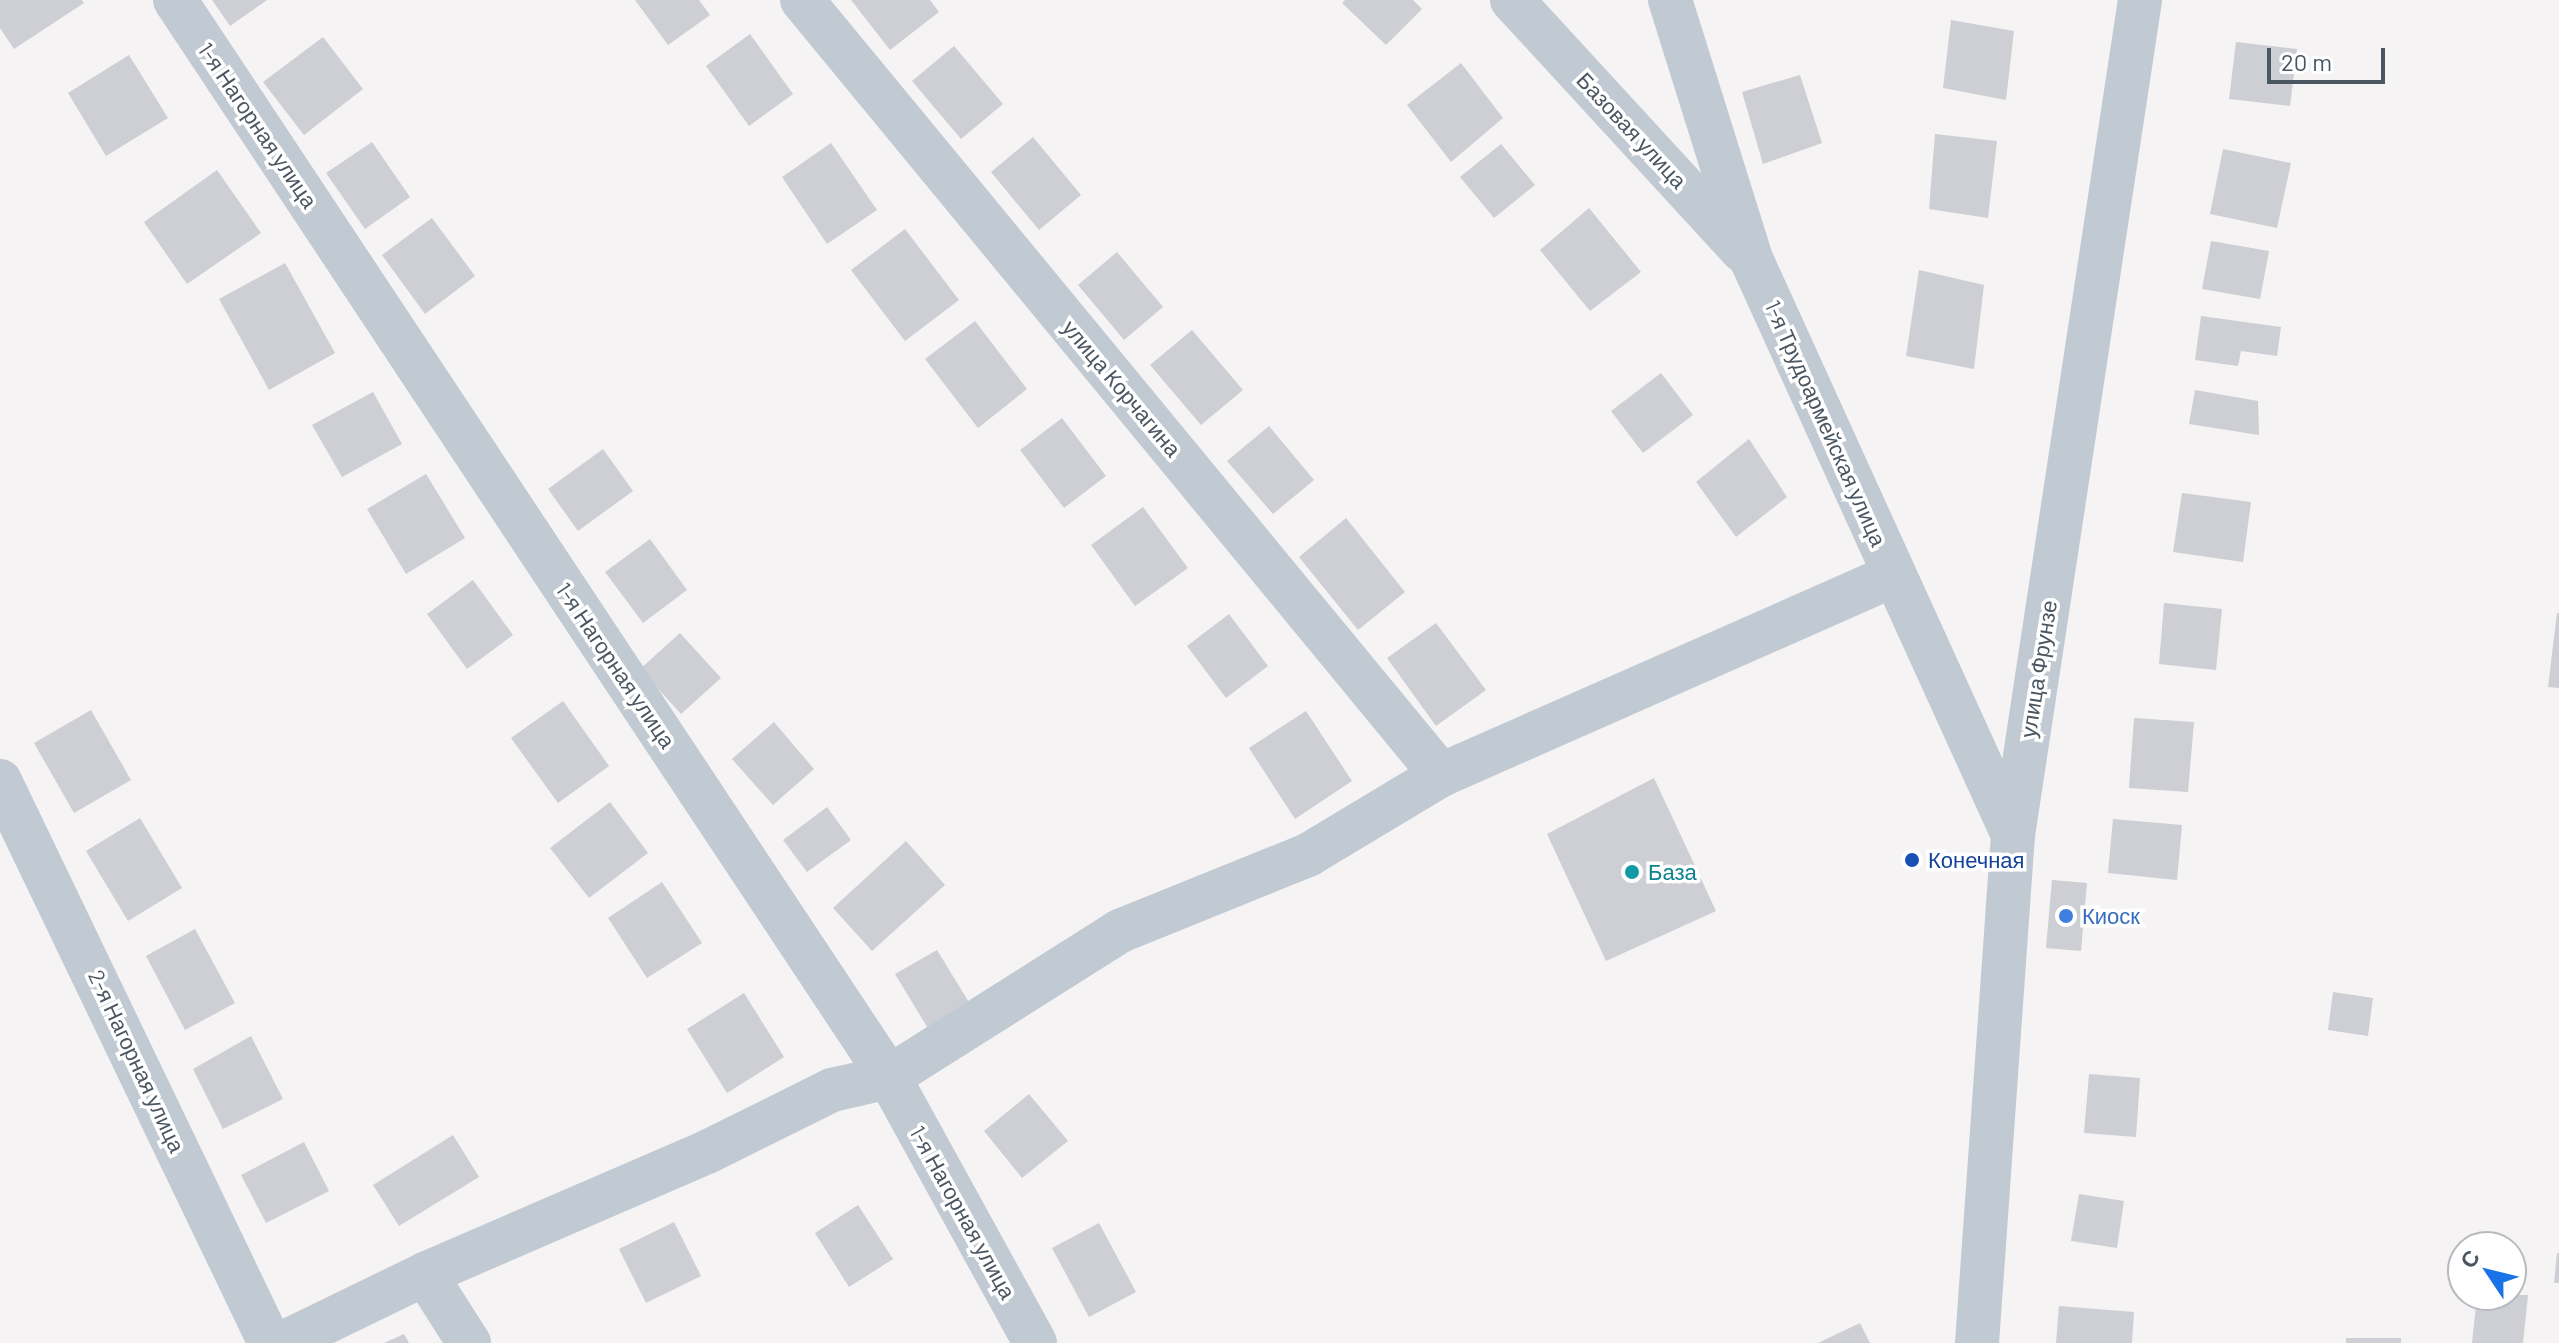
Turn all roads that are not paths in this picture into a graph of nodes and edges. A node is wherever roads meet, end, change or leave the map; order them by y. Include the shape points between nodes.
1 (175, 0) edge
2 (802, 0) edge
3 (1512, 0) edge
4 (1670, 0) edge
5 (2140, 0) edge
6 (1752, 261) junction
7 (1894, 575) junction
8 (1441, 775) junction
9 (0, 781) edge
10 (2013, 835) junction
11 (889, 1077) junction
12 (425, 1274) junction
13 (270, 1343) edge
14 (283, 1343) edge
15 (469, 1343) edge
16 (1035, 1343) edge
17 (1977, 1343) edge

1 - 11 street, 1-я Нагорная улица
2 - 8 street, улица Корчагина
3 - 6 street, Базовая улица
4 - 6 street, 1-я Трудоармейская улица
5 - 10 street, улица Фрунзе
6 - 7 street, 1-я Трудоармейская улица
7 - 8 street
7 - 10 street, 1-я Трудоармейская улица
8 - 11 street via 1308,855 1120,931
9 - 13 street, 2-я Нагорная улица
10 - 17 street, улица Фрунзе
11 - 12 street via 832,1090 707,1152
11 - 16 street, 1-я Нагорная улица
12 - 14 street
12 - 15 street

